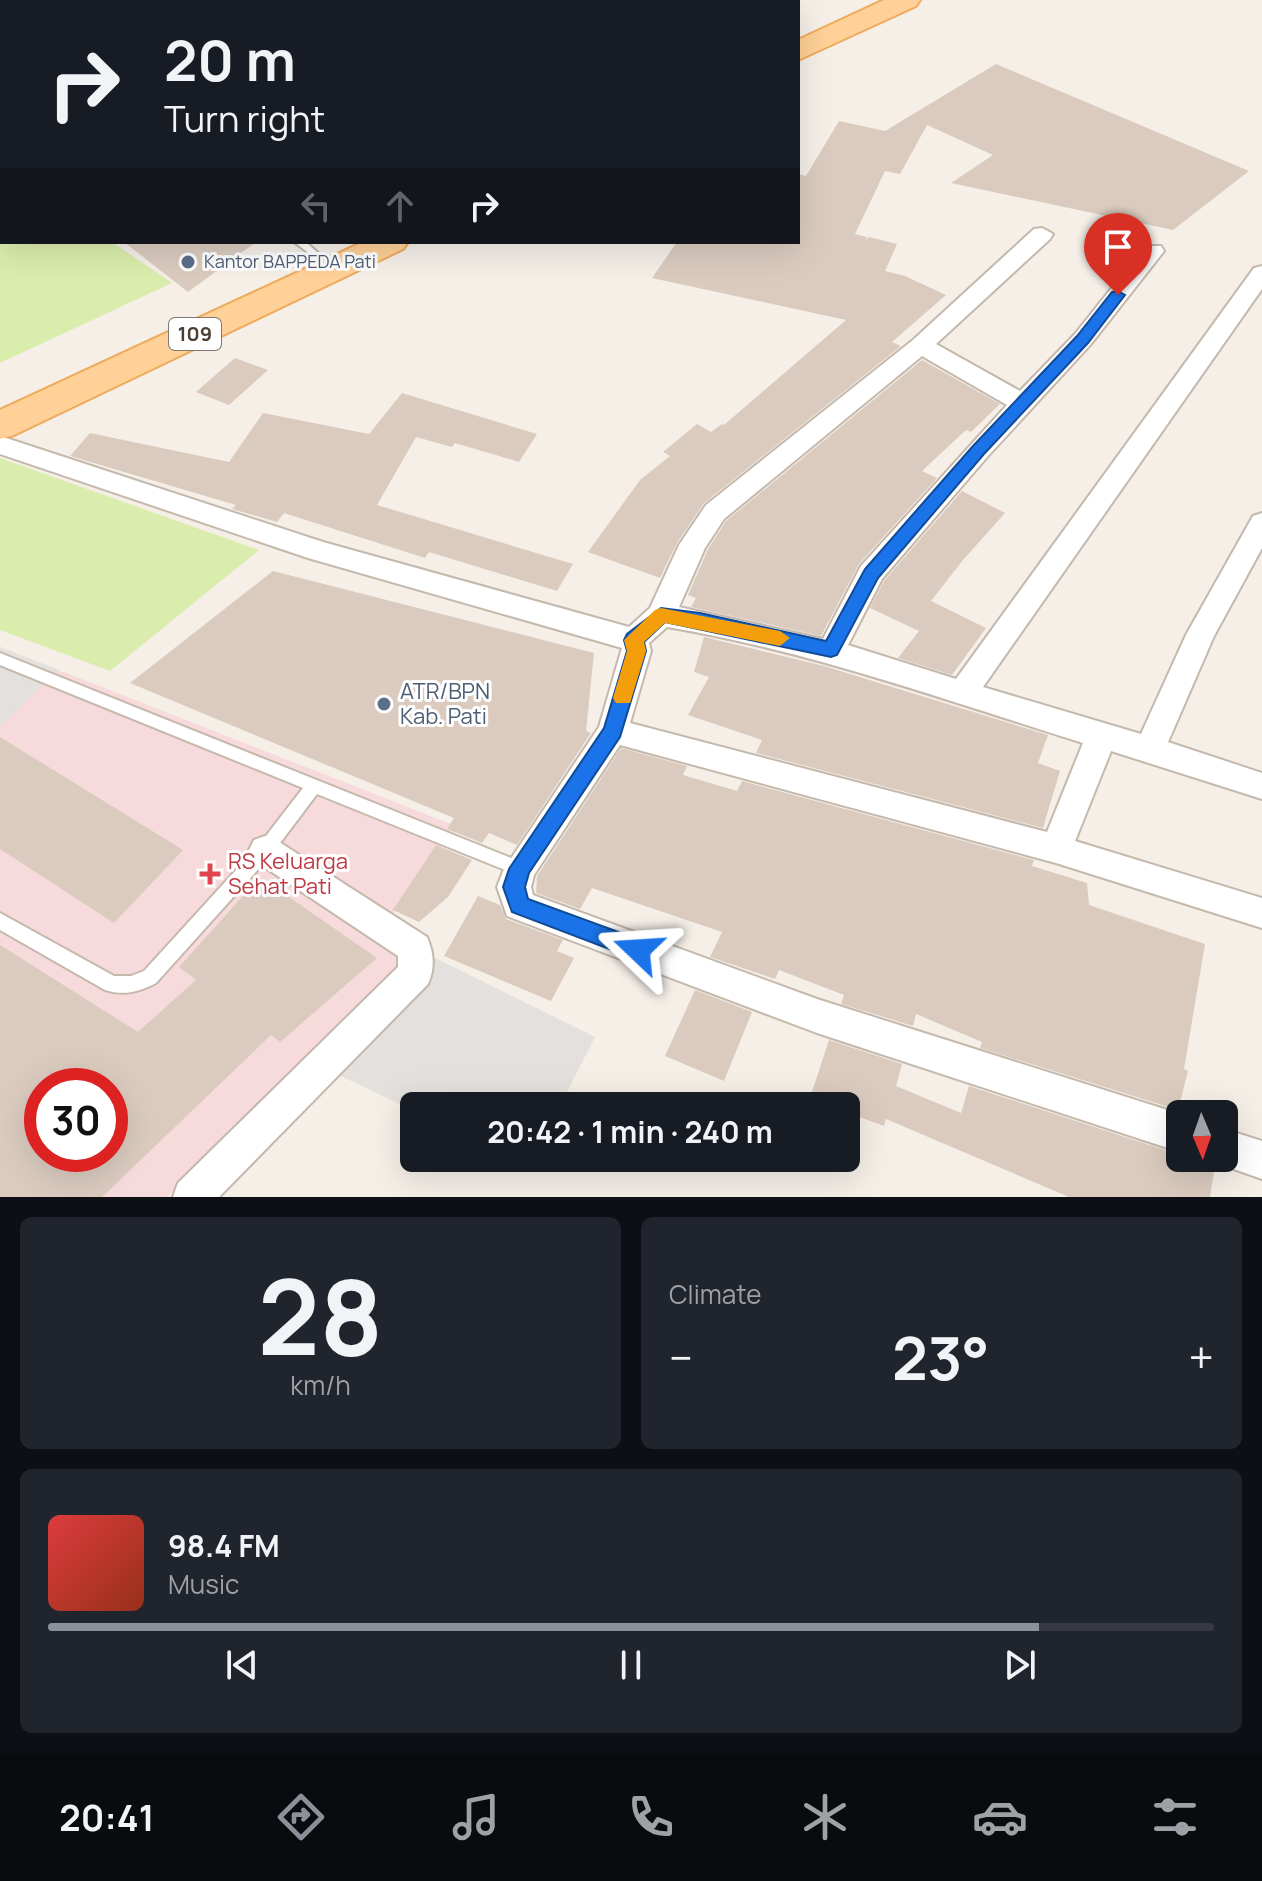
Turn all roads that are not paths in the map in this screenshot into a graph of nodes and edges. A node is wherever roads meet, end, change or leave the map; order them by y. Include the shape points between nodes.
1 (868, 0) edge
2 (906, 0) edge
3 (800, 31) edge
4 (800, 50) edge
5 (1042, 234) dead end
6 (387, 244) edge
7 (318, 246) edge
8 (1153, 251) dead end
9 (1262, 273) edge
10 (921, 345) junction
11 (0, 399) edge
12 (1023, 403) junction
13 (0, 426) edge
14 (0, 445) edge
15 (1262, 523) edge
16 (661, 615) junction
17 (634, 640) junction
18 (831, 650) junction
19 (0, 659) edge
20 (963, 692) junction
21 (613, 731) junction
22 (1101, 737) junction
23 (1150, 749) junction
24 (315, 785) junction
25 (1262, 786) edge
26 (1056, 849) junction
27 (265, 850) junction
28 (520, 869) junction
29 (1262, 913) edge
30 (0, 921) edge
31 (1166, 1128) edge
32 (1238, 1152) edge
33 (1262, 1160) edge
34 (192, 1197) edge

1 - 3 main road
2 - 4 main road
5 - 10 street
6 - 13 main road, 109
7 - 11 main road, 109
8 - 12 street
9 - 20 street
10 - 12 street
10 - 16 street via 715,512 693,545
12 - 18 street via 871,573
14 - 17 street via 318,551
15 - 23 street via 1200,635
16 - 17 street
16 - 18 street
17 - 21 street via 637,651
18 - 20 street
19 - 24 lane
20 - 22 street
21 - 26 street
21 - 28 street
22 - 23 street
22 - 26 street
23 - 25 street
24 - 27 lane
24 - 28 lane
26 - 29 street
27 - 30 lane via 150,977 132,985 111,984
27 - 34 street via 415,948 416,973
28 - 31 street via 514,887 519,905 817,1016
32 - 33 street

